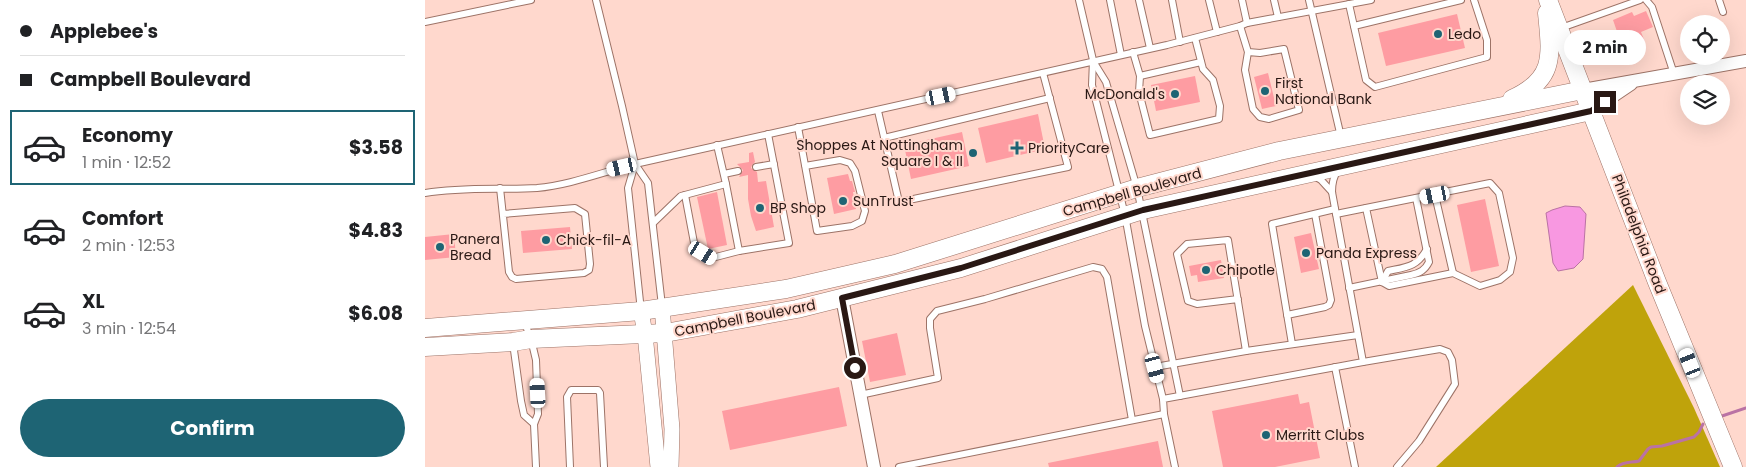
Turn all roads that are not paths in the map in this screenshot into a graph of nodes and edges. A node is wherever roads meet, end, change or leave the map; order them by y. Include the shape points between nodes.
1 (531, 0) edge
2 (596, 0) edge
3 (1079, 0) edge
4 (1110, 0) edge
5 (1139, 0) edge
6 (1172, 0) edge
7 (1209, 0) edge
8 (1241, 0) edge
9 (1274, 0) edge
10 (1309, 0) edge
11 (1371, 0) edge
12 (1461, 0) edge
13 (1474, 0) edge
14 (1547, 0) edge
15 (1639, 0) edge
16 (1646, 0) edge
17 (1719, 0) edge
18 (1341, 3) edge
19 (1349, 4) junction
20 (1312, 10) junction
21 (1723, 12) dead end
22 (1278, 17) junction
23 (425, 22) edge
24 (1243, 25) junction
25 (1354, 26) junction
26 (1559, 29) junction
27 (1217, 32) junction
28 (1195, 38) junction
29 (1180, 42) junction
30 (1150, 48) junction
31 (1133, 52) junction
32 (1248, 52) junction
33 (1121, 54) junction
34 (1093, 60) junction
35 (1746, 61) edge
36 (1201, 62) junction
37 (1043, 73) junction
38 (1675, 74) junction
39 (1140, 76) junction
40 (1633, 82) junction
41 (1583, 90) junction
42 (1050, 98) junction
43 (878, 110) junction
44 (1487, 110) junction
45 (1591, 111) junction
46 (798, 127) junction
47 (769, 134) junction
48 (884, 138) junction
49 (1341, 138) junction
50 (717, 145) junction
51 (635, 164) junction
52 (773, 164) junction
53 (1343, 165) junction
54 (805, 166) junction
55 (756, 167) dead end
56 (738, 171) dead end
57 (1306, 173) junction
58 (724, 174) junction
59 (726, 184) junction
60 (500, 188) junction
61 (1137, 188) junction
62 (1332, 192) junction
63 (425, 194) edge
64 (1119, 194) junction
65 (683, 195) junction
66 (1435, 195) junction
67 (1417, 198) junction
68 (1366, 208) junction
69 (1143, 210) junction
70 (1335, 212) junction
71 (503, 214) junction
72 (1315, 214) junction
73 (1125, 215) junction
74 (653, 222) junction
75 (1427, 249) junction
76 (739, 251) junction
77 (1453, 273) junction
78 (1382, 282) junction
79 (1349, 288) junction
80 (842, 298) junction
81 (1238, 299) junction
82 (662, 308) junction
83 (641, 311) junction
84 (1287, 315) junction
85 (524, 321) junction
86 (425, 328) edge
87 (665, 333) junction
88 (645, 334) junction
89 (1357, 335) junction
90 (531, 339) junction
91 (513, 342) junction
92 (1292, 344) junction
93 (425, 347) edge
94 (1246, 352) junction
95 (1363, 362) junction
96 (1173, 364) junction
97 (1335, 367) junction
98 (1155, 368) junction
99 (860, 395) junction
100 (1180, 396) junction
101 (1163, 399) junction
102 (1164, 414) junction
103 (1132, 420) junction
104 (534, 424) junction
105 (536, 467) edge
106 (570, 467) edge
107 (604, 467) edge
108 (658, 467) edge
109 (671, 467) edge
110 (874, 467) edge
111 (899, 467) edge
112 (1175, 467) edge
113 (1355, 467) edge
114 (1397, 467) edge
115 (1733, 467) edge

1 - 23 lane
2 - 51 lane
3 - 34 lane
4 - 33 lane
5 - 30 lane
6 - 29 lane
7 - 27 lane
8 - 24 lane
9 - 22 lane
10 - 20 lane
11 - 19 lane
12 - 25 lane
13 - 25 lane via 1487,40 1487,58 1375,87 1366,80
14 - 26 main road, Philadelphia Road
14 - 44 main road via 1547,68 1528,91
15 - 26 lane
16 - 38 lane via 1652,7
17 - 21 lane
18 - 19 lane
18 - 20 lane
19 - 25 lane
20 - 22 lane
20 - 49 lane
22 - 24 lane
24 - 27 lane
24 - 32 lane
26 - 41 main road, Philadelphia Road
27 - 28 lane
28 - 29 lane
28 - 36 lane
29 - 30 lane
30 - 31 lane
31 - 33 lane
31 - 39 lane
32 - 32 lane via 1245,70 1253,109 1260,117 1269,119 1299,110 1284,49
33 - 34 lane
34 - 37 lane
34 - 61 lane via 1106,82
34 - 64 lane via 1092,85
35 - 38 street, Campbell Boulevard
36 - 39 lane
36 - 39 lane via 1213,80 1221,106 1219,119 1150,136 1139,92
37 - 42 lane
37 - 43 lane
38 - 40 street, Campbell Boulevard
40 - 41 street, Campbell Boulevard
40 - 45 street, Campbell Boulevard
41 - 44 main road, Campbell Boulevard
41 - 45 main road, Philadelphia Road
42 - 48 lane
42 - 48 lane via 1068,168 899,202
43 - 46 lane
43 - 48 lane
44 - 49 main road, Campbell Boulevard
45 - 53 main road, Campbell Boulevard
45 - 115 main road, Philadelphia Road
46 - 47 lane
46 - 54 lane
47 - 50 lane
47 - 52 lane
49 - 61 main road, Campbell Boulevard
50 - 51 lane
50 - 58 lane
51 - 60 lane via 538,188
51 - 74 lane via 648,183
51 - 83 lane via 628,188
52 - 55 lane
52 - 76 lane via 789,242
53 - 57 main road, Campbell Boulevard
53 - 62 lane via 1334,175
54 - 54 lane via 840,160 850,163 865,211 862,220 852,226 817,231
56 - 58 lane
57 - 62 lane via 1321,180
57 - 69 main road, Campbell Boulevard
58 - 59 lane
59 - 65 lane
59 - 76 lane
60 - 63 lane via 443,190
60 - 71 lane
61 - 64 main road, Campbell Boulevard
61 - 69 lane
62 - 70 lane
64 - 73 lane
64 - 82 main road, Campbell Boulevard via 895,264 786,289
65 - 74 lane
65 - 76 lane via 695,248 712,258
66 - 67 lane
66 - 77 lane
66 - 77 lane via 1490,183 1499,193 1513,258 1510,272 1500,280 1480,286
67 - 68 lane
67 - 75 lane
68 - 70 lane
68 - 78 lane
69 - 73 main road, Campbell Boulevard
69 - 96 lane
70 - 72 lane
70 - 79 lane
71 - 71 lane via 512,278 589,270 585,214 582,212 575,208
72 - 84 lane via 1331,300 1325,307
72 - 84 lane via 1272,224
73 - 80 main road, Campbell Boulevard via 961,268
73 - 98 lane
74 - 82 lane
75 - 78 lane via 1418,262 1389,271
75 - 78 lane via 1427,268 1420,273
77 - 78 lane via 1389,286
78 - 79 lane
79 - 89 lane
80 - 87 main road, Campbell Boulevard
80 - 99 street
81 - 81 lane via 1228,240 1187,244 1177,254 1189,301 1197,304
81 - 94 lane
82 - 83 main road, Campbell Boulevard
82 - 87 street
83 - 85 main road, Campbell Boulevard
83 - 88 street
84 - 92 lane
85 - 86 main road, Campbell Boulevard
85 - 90 lane
87 - 88 main road, Campbell Boulevard
87 - 109 street
88 - 90 main road, Campbell Boulevard
88 - 108 street
89 - 92 lane
89 - 95 lane
90 - 91 main road, Campbell Boulevard
90 - 104 lane via 538,393 538,414
91 - 93 main road, Campbell Boulevard
91 - 104 lane via 524,415
92 - 94 lane
94 - 96 lane
95 - 97 lane
95 - 114 lane via 1440,349 1448,352 1453,360 1455,384 1419,441
96 - 98 lane
96 - 100 lane
97 - 100 lane
97 - 113 lane
98 - 101 lane
99 - 103 lane via 938,378 930,328 930,319 937,311 1093,267 1102,269 1107,277
99 - 110 street
100 - 101 lane
101 - 102 lane
102 - 103 lane
102 - 112 lane
103 - 111 lane
104 - 105 lane
106 - 107 lane via 567,397 571,390 598,390

